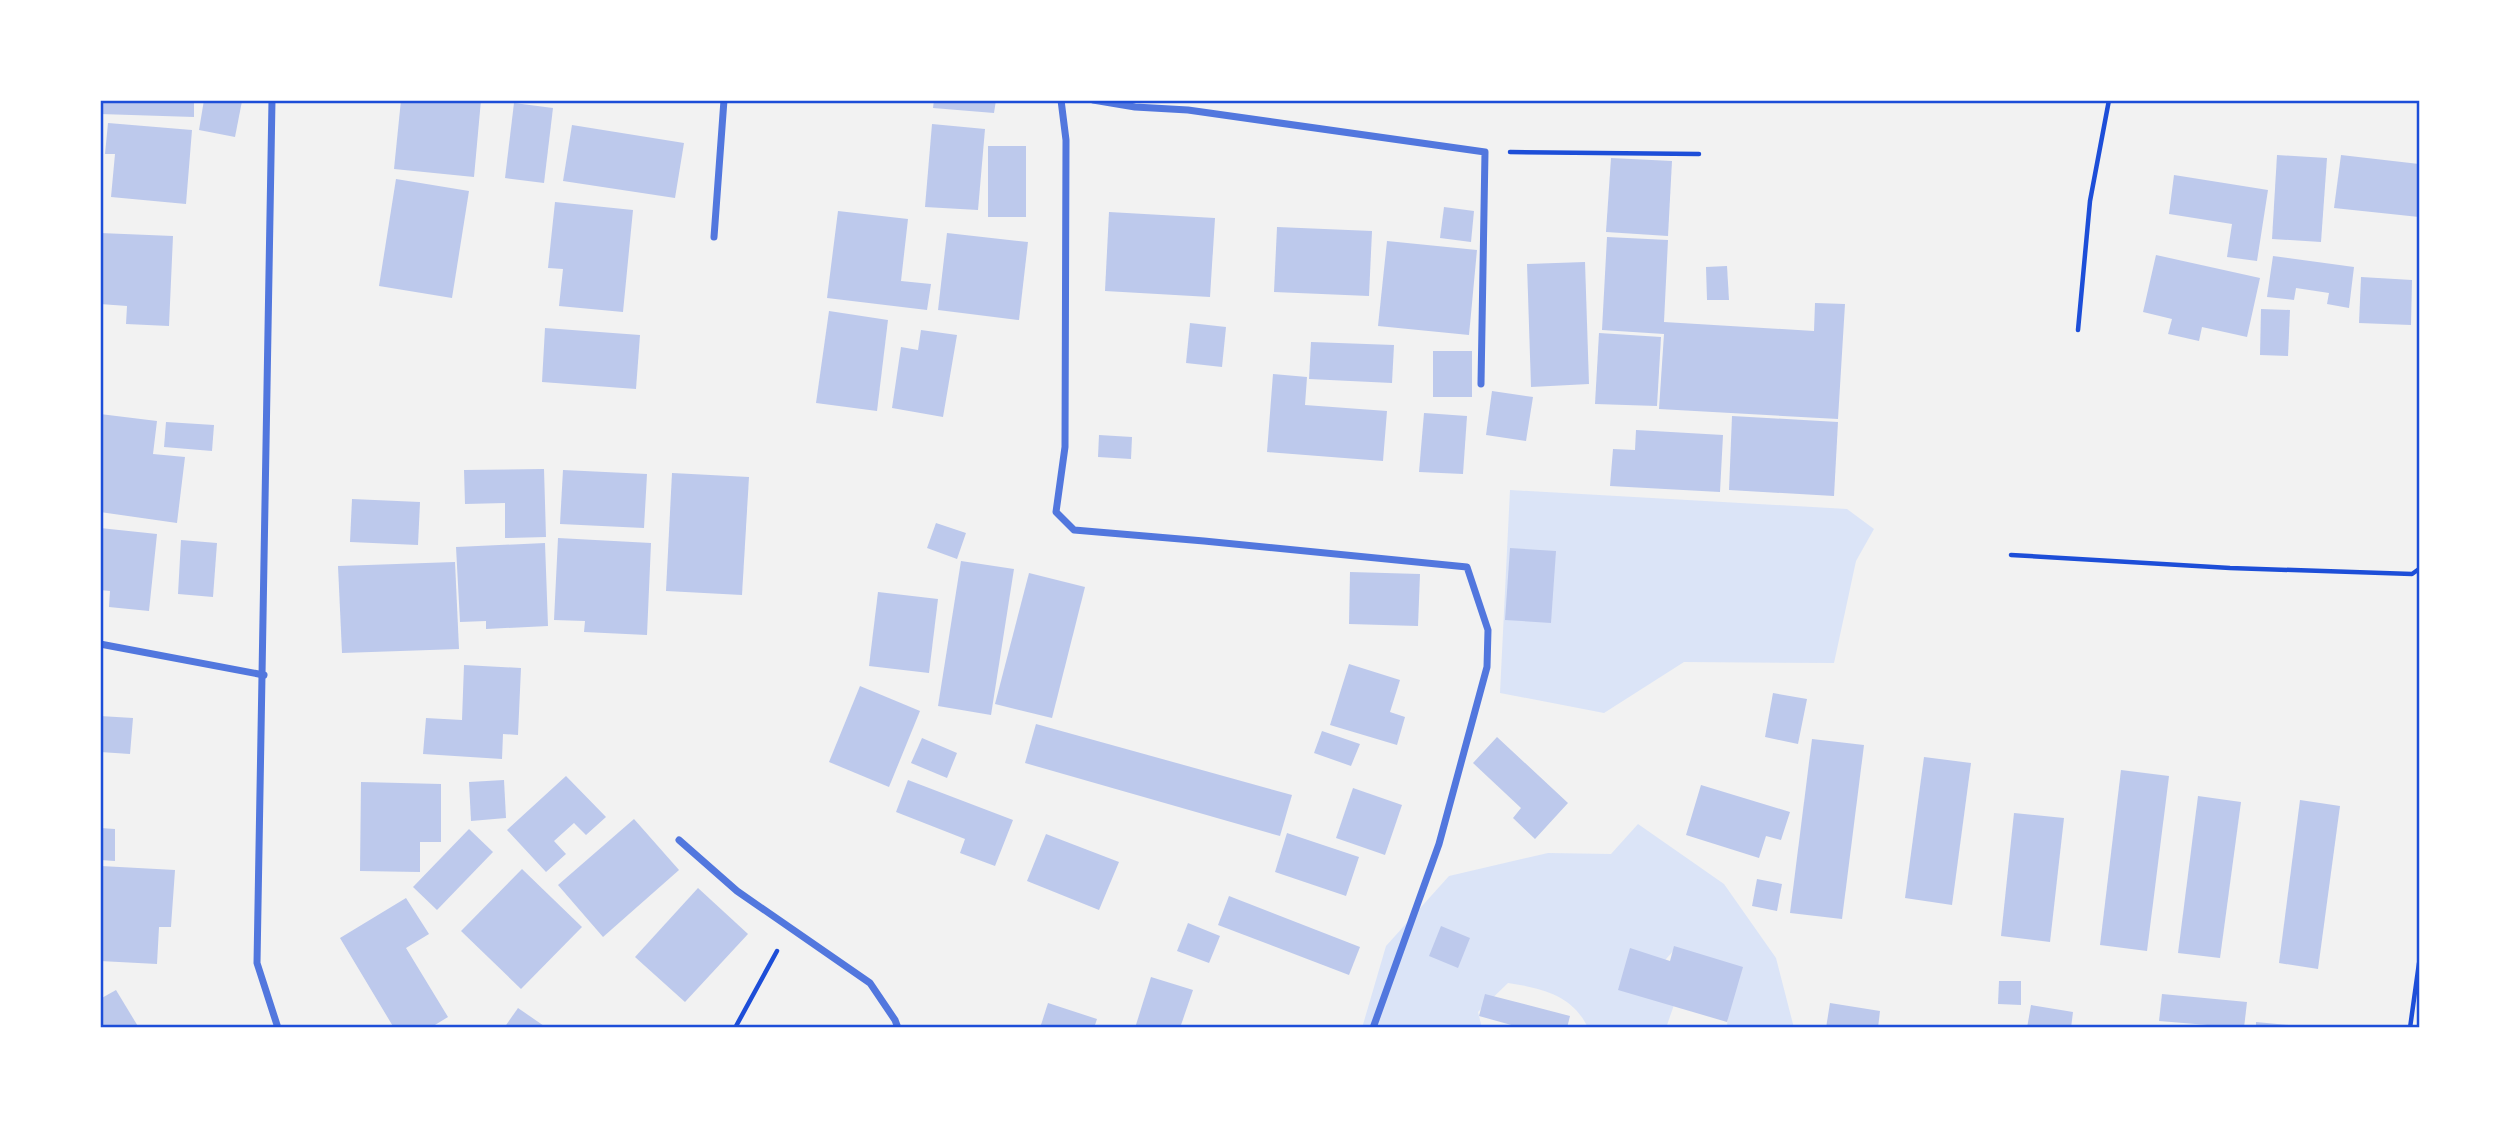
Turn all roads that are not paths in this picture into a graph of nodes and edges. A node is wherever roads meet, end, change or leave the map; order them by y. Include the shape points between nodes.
1 (272, 100) edge
2 (724, 100) edge
3 (1061, 100) edge
4 (1093, 100) edge
5 (714, 237) dead end
6 (1481, 384) dead end
7 (100, 645) edge
8 (264, 675) junction
9 (679, 839) dead end
10 (278, 1028) edge
11 (898, 1028) edge
12 (1373, 1028) edge

1 - 8 street
2 - 5 street
3 - 12 street via 1066,140 1065,447 1056,512 1074,530 1467,567 1488,630 1487,667 1439,844
4 - 6 street via 1485,152
7 - 8 street
8 - 10 street via 257,963
9 - 11 street via 737,891 870,982

